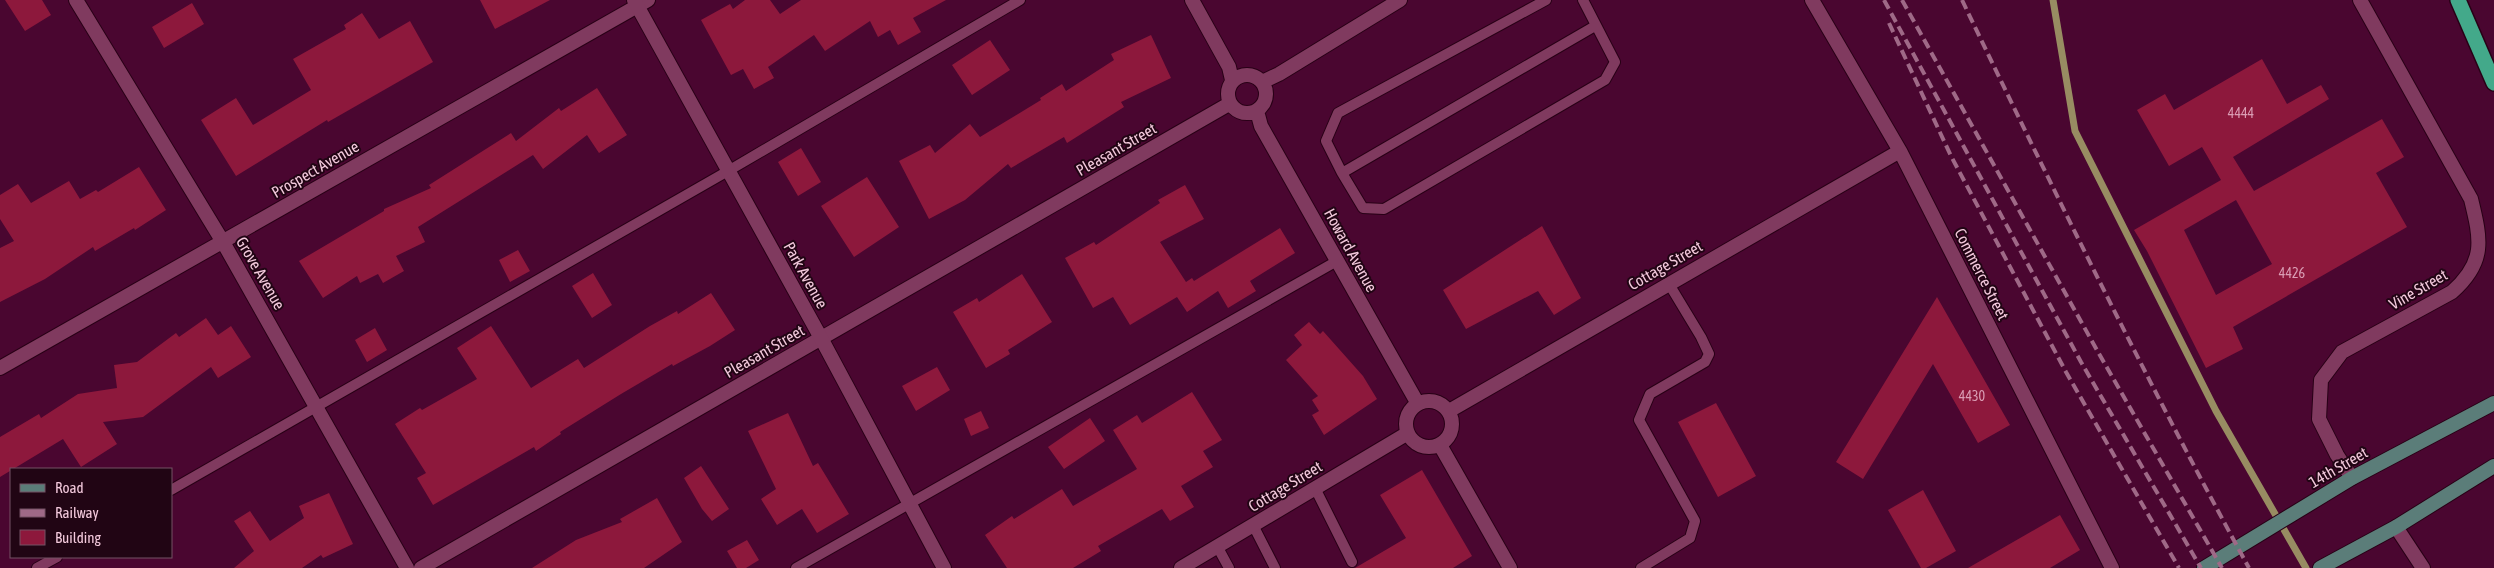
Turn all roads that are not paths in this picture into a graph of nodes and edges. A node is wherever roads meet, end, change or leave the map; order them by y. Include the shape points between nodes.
1 (76, 0) edge
2 (1020, 0) edge
3 (1192, 0) edge
4 (1400, 0) edge
5 (1546, 0) edge
6 (1583, 0) edge
7 (1812, 0) edge
8 (2360, 0) edge
9 (2458, 0) edge
10 (639, 2) edge
11 (1595, 26) junction
12 (1232, 80) junction
13 (1262, 82) junction
14 (2494, 83) edge
15 (1230, 104) junction
16 (1257, 111) junction
17 (1900, 151) junction
18 (728, 171) junction
19 (1342, 173) junction
20 (223, 242) junction
21 (1337, 260) junction
22 (1669, 284) junction
23 (821, 338) junction
24 (0, 368) edge
25 (2494, 403) edge
26 (1418, 404) junction
27 (317, 406) junction
28 (1449, 411) junction
29 (1408, 434) junction
30 (1440, 445) junction
31 (2494, 466) edge
32 (2352, 478) junction
33 (1315, 488) junction
34 (172, 489) edge
35 (910, 504) junction
36 (1253, 525) junction
37 (2396, 527) junction
38 (1217, 546) junction
39 (55, 558) edge
40 (1352, 562) dead end
41 (1505, 566) edge
42 (37, 568) edge
43 (407, 568) edge
44 (421, 568) edge
45 (796, 568) edge
46 (944, 568) edge
47 (1181, 568) edge
48 (1230, 568) edge
49 (1275, 568) edge
50 (1641, 568) edge
51 (2112, 568) edge
52 (2204, 568) edge
53 (2320, 568) edge
54 (2423, 568) edge

1 - 20 street, Grove Avenue
2 - 18 lane
3 - 12 street via 1229,67
4 - 13 street
5 - 19 lane via 1338,113 1326,142
6 - 11 lane
7 - 17 street, Commerce Street
8 - 32 street, Vine Street via 2472,199 2480,233 2479,252 2464,281 2452,292 2342,352 2321,380 2319,419
9 - 14 highway
10 - 18 street, Park Avenue
10 - 20 street, Prospect Avenue
11 - 19 lane
11 - 19 lane via 1615,62 1605,80 1384,209 1363,208
12 - 13 street via 1251,75
12 - 15 street via 1227,92
13 - 16 street via 1265,101
15 - 16 street via 1245,114
15 - 23 street, Pleasant Street
16 - 21 street, Howard Avenue via 1261,126
17 - 22 street, Cottage Street
17 - 51 street, Commerce Street
18 - 23 street, Park Avenue
18 - 27 lane
20 - 24 street, Prospect Avenue
20 - 27 street, Grove Avenue
21 - 26 street, Howard Avenue
21 - 35 lane
22 - 28 street, Cottage Street
22 - 50 lane via 1709,354 1705,362 1650,394 1639,420 1695,522 1690,538
23 - 35 street, Park Avenue
23 - 44 street, Pleasant Street
25 - 32 main road, 14th Street
26 - 28 street via 1429,400
26 - 29 street via 1406,419
27 - 34 lane
27 - 43 street, Grove Avenue
28 - 30 street via 1450,434
29 - 30 street via 1425,447
29 - 33 street, Cottage Street
30 - 41 street
31 - 37 main road
32 - 52 main road, 14th Street
33 - 36 street, Cottage Street
33 - 40 lane
35 - 45 lane
35 - 46 street, Park Avenue
36 - 38 street, Cottage Street
36 - 49 lane
37 - 53 main road
37 - 54 street
38 - 47 street, Cottage Street
38 - 48 lane
39 - 42 lane

